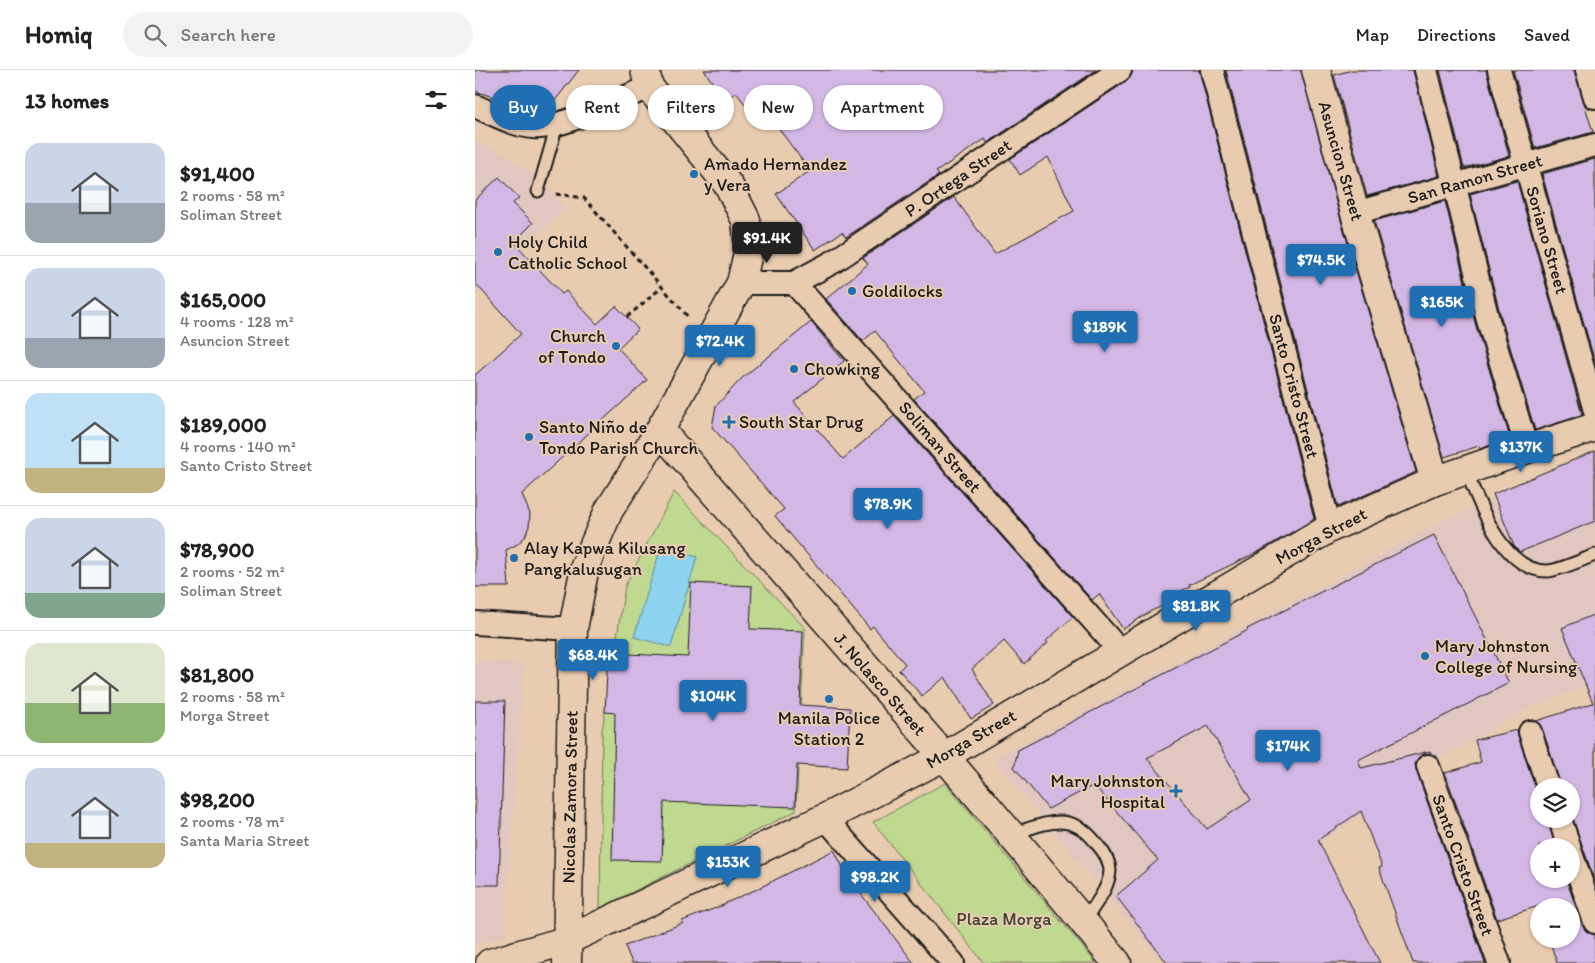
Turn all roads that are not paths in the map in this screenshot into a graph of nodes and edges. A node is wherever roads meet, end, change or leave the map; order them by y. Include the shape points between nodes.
1 (1120, 70) edge
2 (1212, 70) edge
3 (1316, 70) edge
4 (1426, 70) edge
5 (1499, 70) edge
6 (1587, 70) edge
7 (647, 78) edge
8 (1595, 97) edge
9 (475, 106) edge
10 (557, 125) junction
11 (1595, 145) edge
12 (1526, 164) junction
13 (1455, 184) junction
14 (539, 190) road end
15 (1355, 212) junction
16 (741, 283) junction
17 (794, 283) junction
18 (1595, 411) edge
19 (1595, 427) edge
20 (660, 430) junction
21 (1527, 449) junction
22 (1466, 471) junction
23 (1435, 481) junction
24 (1331, 528) junction
25 (1595, 555) edge
26 (475, 623) edge
27 (573, 629) junction
28 (1121, 652) junction
29 (1530, 732) dead end
30 (943, 757) junction
31 (1428, 766) dead end
32 (1546, 778) edge
33 (825, 818) junction
34 (1009, 834) junction
35 (1580, 879) edge
36 (1084, 922) junction
37 (1595, 922) edge
38 (568, 952) edge
39 (490, 963) edge
40 (953, 963) edge
41 (1117, 963) edge
42 (1499, 963) edge

1 - 17 street, P. Ortega Street via 833,262
2 - 24 street, Santo Cristo Street
3 - 15 street, Asuncion Street
4 - 13 street
5 - 12 street, Soriano Street
6 - 8 street
7 - 10 street
7 - 16 street, Nicolas Zamora Street via 729,186 747,220 749,250
9 - 10 street via 510,122 534,128
10 - 14 lane
11 - 12 street, San Ramon Street
12 - 13 street, San Ramon Street
12 - 18 street, Soriano Street
13 - 15 street, San Ramon Street
13 - 21 street via 1488,320
15 - 23 street, Asuncion Street
16 - 17 street
16 - 20 street, Nicolas Zamora Street
17 - 28 street, Soliman Street
19 - 21 street, Morga Street
20 - 27 street, Nicolas Zamora Street via 609,510 585,566
20 - 30 street, J. Nolasco Street
21 - 22 street, Morga Street
22 - 23 street, Morga Street
22 - 25 lane via 1500,540 1520,561 1535,569 1549,571
23 - 24 street, Morga Street
24 - 28 street, Morga Street
26 - 27 street
27 - 38 street, Nicolas Zamora Street
28 - 30 street, Morga Street
29 - 32 street
30 - 33 street, Morga Street
30 - 34 street, J. Nolasco Street
31 - 42 street, Santo Cristo Street
33 - 38 street, Morga Street
33 - 40 street
34 - 36 street, J. Nolasco Street
34 - 36 lane via 1064,822 1079,825 1093,838 1110,869 1107,884
35 - 37 street
36 - 41 street, J. Nolasco Street
38 - 39 street, Morga Street

